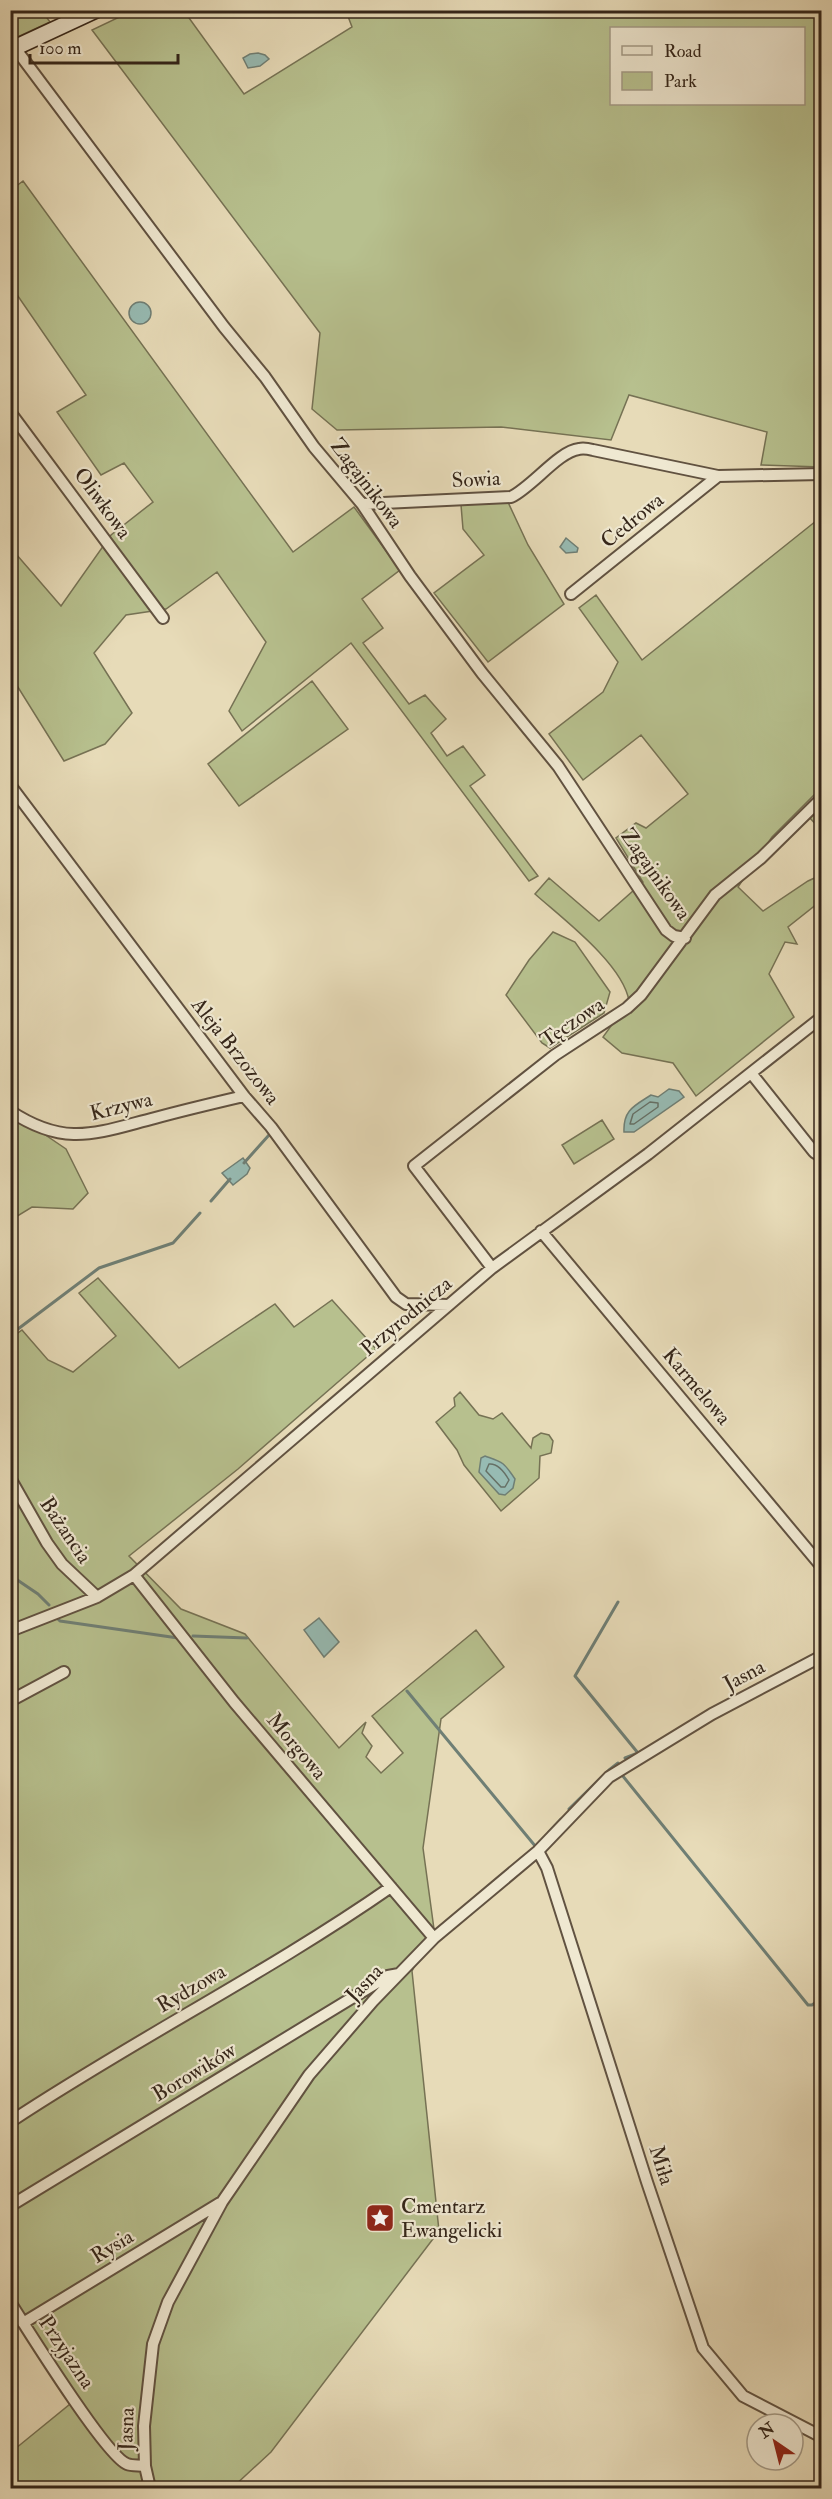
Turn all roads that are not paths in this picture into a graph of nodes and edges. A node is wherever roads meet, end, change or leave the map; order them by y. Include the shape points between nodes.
1 (96, 10) edge
2 (13, 49) edge
3 (10, 412) edge
4 (577, 449) joint
5 (822, 474) edge
6 (718, 476) junction
7 (362, 504) junction
8 (571, 594) dead end
9 (163, 618) dead end
10 (10, 784) edge
11 (822, 798) edge
12 (685, 938) junction
13 (822, 1017) edge
14 (751, 1073) junction
15 (244, 1095) junction
16 (10, 1111) edge
17 (822, 1157) edge
18 (541, 1231) junction
19 (492, 1268) junction
20 (449, 1305) junction
21 (10, 1478) edge
22 (822, 1567) edge
23 (134, 1575) junction
24 (97, 1597) junction
25 (10, 1631) edge
26 (822, 1656) edge
27 (64, 1672) dead end
28 (10, 1701) edge
29 (538, 1851) junction
30 (391, 1887) junction
31 (434, 1938) junction
32 (399, 1974) junction
33 (10, 2122) edge
34 (222, 2202) junction
35 (10, 2206) edge
36 (10, 2302) edge
37 (23, 2323) junction
38 (822, 2437) edge
39 (145, 2466) junction
40 (150, 2488) edge

1 - 2 street
2 - 7 street, Zagajnikowa via 265,377 314,447
3 - 9 street, Oliwkowa
4 - 6 street, Cedrowa
4 - 7 street, Sowia via 511,496
5 - 6 street, Cedrowa
6 - 8 street, Cedrowa
7 - 12 street, Zagajnikowa via 482,674 558,766 666,930
10 - 15 street, Aleja Brzozowa
11 - 12 street, Tęczowa via 715,895
12 - 19 street, Tęczowa via 627,1008 555,1055 414,1166
13 - 14 street, Przyrodnicza
14 - 17 street
14 - 18 street, Przyrodnicza
15 - 16 street, Krzywa via 87,1135 54,1132
15 - 20 street, Aleja Brzozowa via 396,1296 406,1304
18 - 19 street, Przyrodnicza
18 - 22 street, Karmelowa
19 - 20 street, Przyrodnicza
20 - 23 street, Przyrodnicza
21 - 24 street, Bażancia via 47,1544
23 - 24 street, Przyrodnicza
23 - 30 street, Morgowa via 234,1702
24 - 25 street, Przyrodnicza
26 - 29 street, Jasna via 712,1714 609,1777
27 - 28 street
29 - 31 street, Jasna
29 - 38 street, Miła via 547,1868 703,2348 743,2396
30 - 31 street, Morgowa
30 - 33 street, Rydzowa
31 - 32 street, Jasna
32 - 34 street, Jasna via 309,2075
32 - 35 street, Borowików via 388,1976
34 - 37 street, Rysia
34 - 39 street, Jasna via 168,2302 153,2344 144,2426
36 - 37 street, Przyjazna
37 - 39 street, Przyjazna via 112,2452 126,2464
39 - 40 street, Jasna

